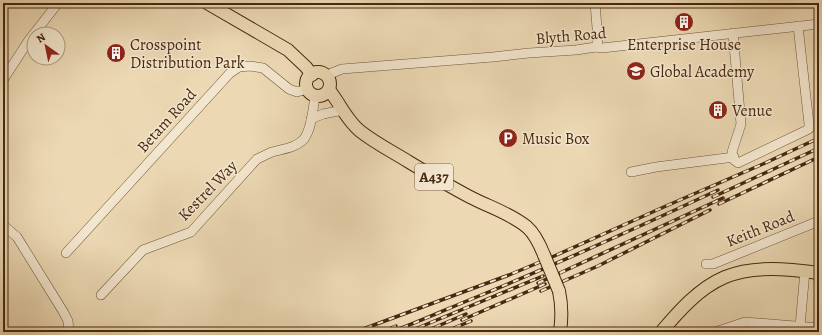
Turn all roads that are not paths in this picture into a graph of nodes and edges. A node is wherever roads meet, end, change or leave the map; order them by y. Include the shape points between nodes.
1 (58, 3) edge
2 (207, 3) edge
3 (595, 3) edge
4 (819, 24) edge
5 (798, 26) junction
6 (733, 33) junction
7 (596, 47) junction
8 (312, 74) junction
9 (327, 76) junction
10 (3, 80) edge
11 (329, 90) junction
12 (311, 92) junction
13 (343, 110) junction
14 (311, 120) junction
15 (734, 157) junction
16 (631, 172) dead end
17 (819, 221) edge
18 (3, 225) edge
19 (66, 253) dead end
20 (711, 266) dead end
21 (805, 271) junction
22 (819, 273) edge
23 (101, 295) dead end
24 (800, 326) junction
25 (819, 328) edge
26 (69, 332) edge
27 (560, 332) edge
28 (661, 332) edge
29 (716, 332) edge

1 - 10 street via 29,40
2 - 8 main road via 288,50
3 - 7 street via 598,40
4 - 5 street, Blyth Road
5 - 6 street, Blyth Road
5 - 15 street via 808,129 738,163
6 - 7 street, Blyth Road
6 - 15 street via 741,124 732,152
7 - 9 street, Blyth Road via 342,70
8 - 9 main road via 321,73
8 - 12 main road via 306,85
9 - 11 main road via 330,80
11 - 12 main road via 321,96
11 - 13 main road, A437
12 - 14 street, Kestrel Way
12 - 19 street, Betam Road via 289,89 263,68 238,67
13 - 14 street via 323,114
13 - 27 main road, A437, bridge via 351,123 374,141 470,197 509,215 534,234 559,291 562,313
14 - 23 street, Kestrel Way via 304,139 257,159 191,232 143,250
15 - 16 street
17 - 20 street, Keith Road
18 - 26 street via 17,237 64,313
21 - 22 main road
21 - 24 street
21 - 28 main road via 756,270 727,276 699,293
24 - 25 street
24 - 29 street via 745,322

